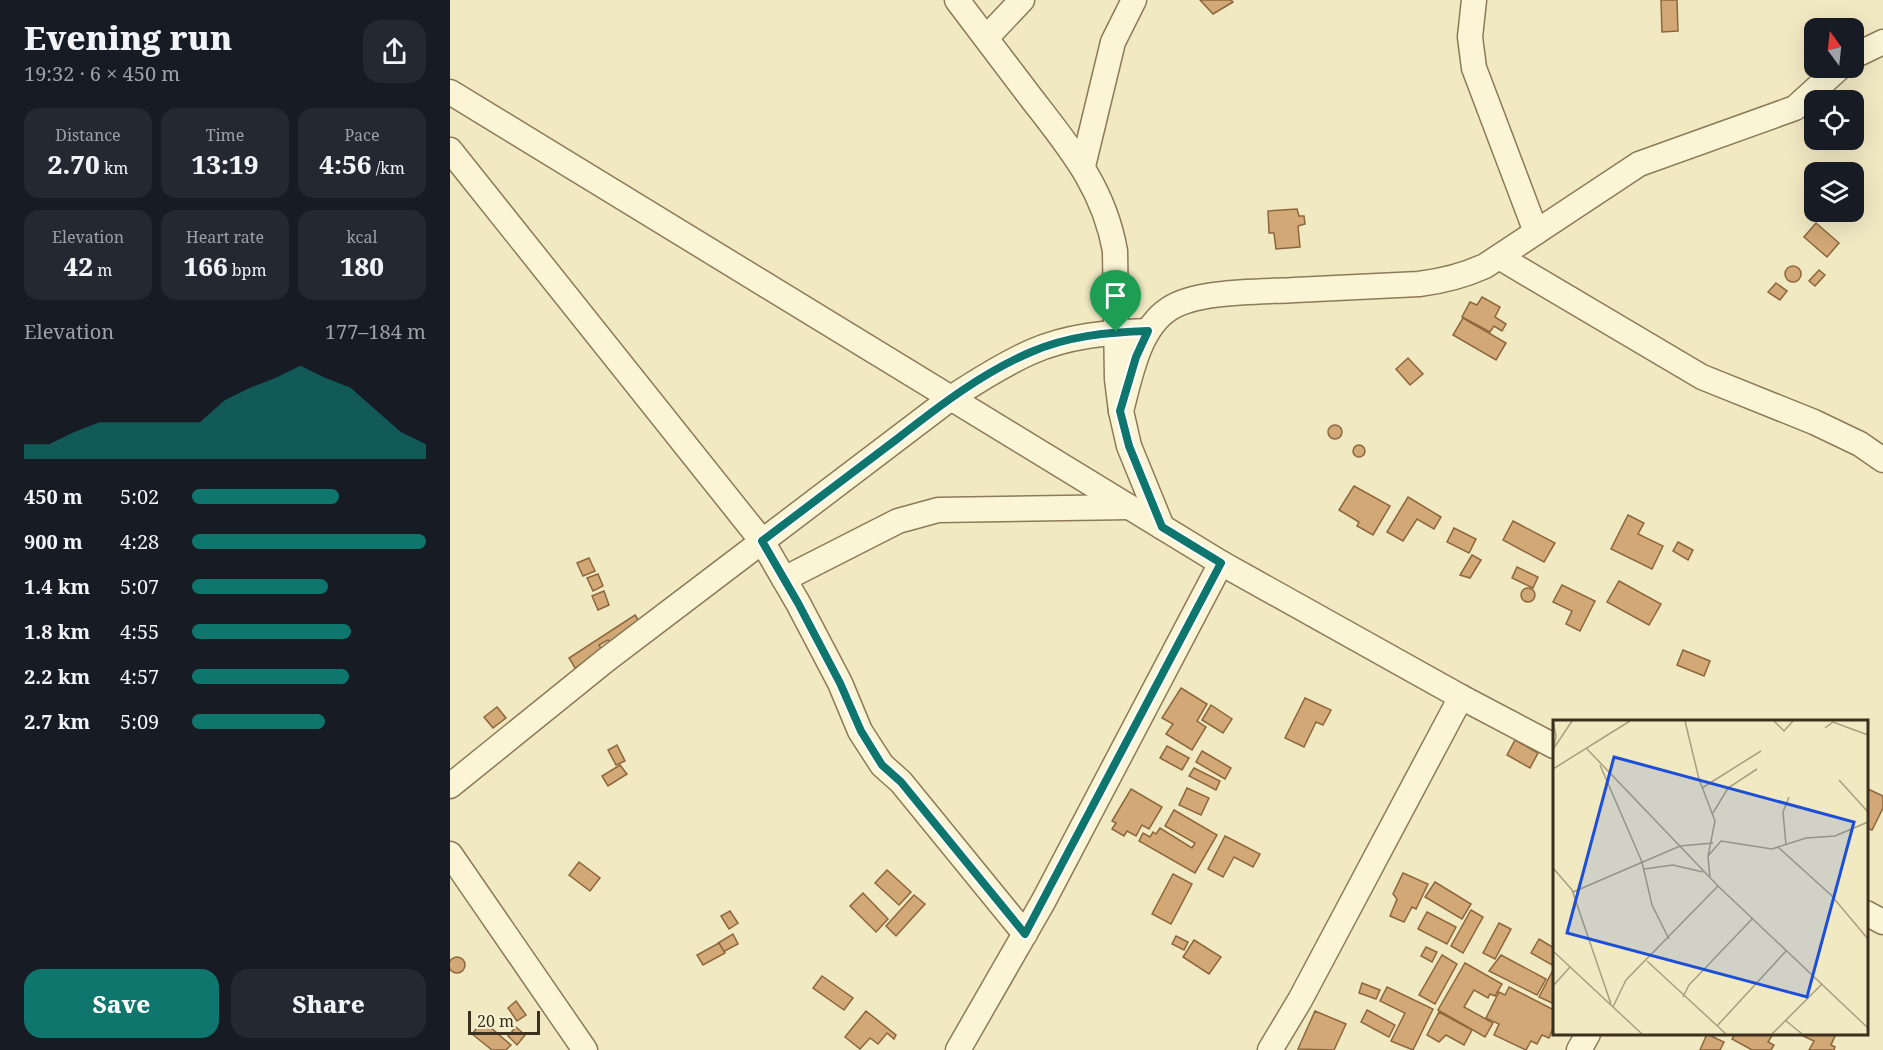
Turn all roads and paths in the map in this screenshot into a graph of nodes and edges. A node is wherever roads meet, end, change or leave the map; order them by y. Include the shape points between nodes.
1 (957, 0) edge
2 (1022, 0) edge
3 (1134, 0) edge
4 (1474, 0) edge
5 (986, 38) junction
6 (1883, 42) edge
7 (1864, 51) edge
8 (1828, 78) edge
9 (450, 92) edge
10 (450, 150) edge
11 (1083, 166) junction
12 (1536, 232) junction
13 (1498, 257) junction
14 (1148, 331) junction
15 (1116, 332) junction
16 (951, 398) junction
17 (1120, 411) junction
18 (1883, 460) edge
19 (1130, 507) junction
20 (1162, 527) junction
21 (762, 541) junction
22 (1221, 563) junction
23 (784, 579) junction
24 (1461, 697) junction
25 (1553, 745) edge
26 (450, 786) edge
27 (450, 854) edge
28 (1868, 914) edge
29 (1883, 922) edge
30 (1025, 934) junction
31 (1587, 1035) edge
32 (585, 1050) edge
33 (958, 1050) edge
34 (1270, 1050) edge
35 (1579, 1050) edge

1 - 5 street
2 - 5 street
3 - 11 street via 1113,42
4 - 12 street via 1470,37 1474,68
5 - 11 street
6 - 7 street
8 - 12 street via 1795,108 1639,164
9 - 16 street
10 - 21 street
11 - 15 street via 1111,230
12 - 13 street
13 - 14 street via 1445,281 1193,299 1168,309
13 - 18 street via 1702,377 1820,425
14 - 15 street
14 - 17 street
15 - 16 street via 1032,351
15 - 17 street
16 - 19 street
16 - 21 street
17 - 20 street via 1129,446
19 - 20 street
19 - 23 street via 939,510 898,521
20 - 22 street
21 - 23 street
21 - 26 street
22 - 24 street
22 - 30 street
23 - 30 street via 882,765 901,782
24 - 25 street
24 - 34 street
27 - 32 street
28 - 29 street
30 - 33 street
31 - 35 street

